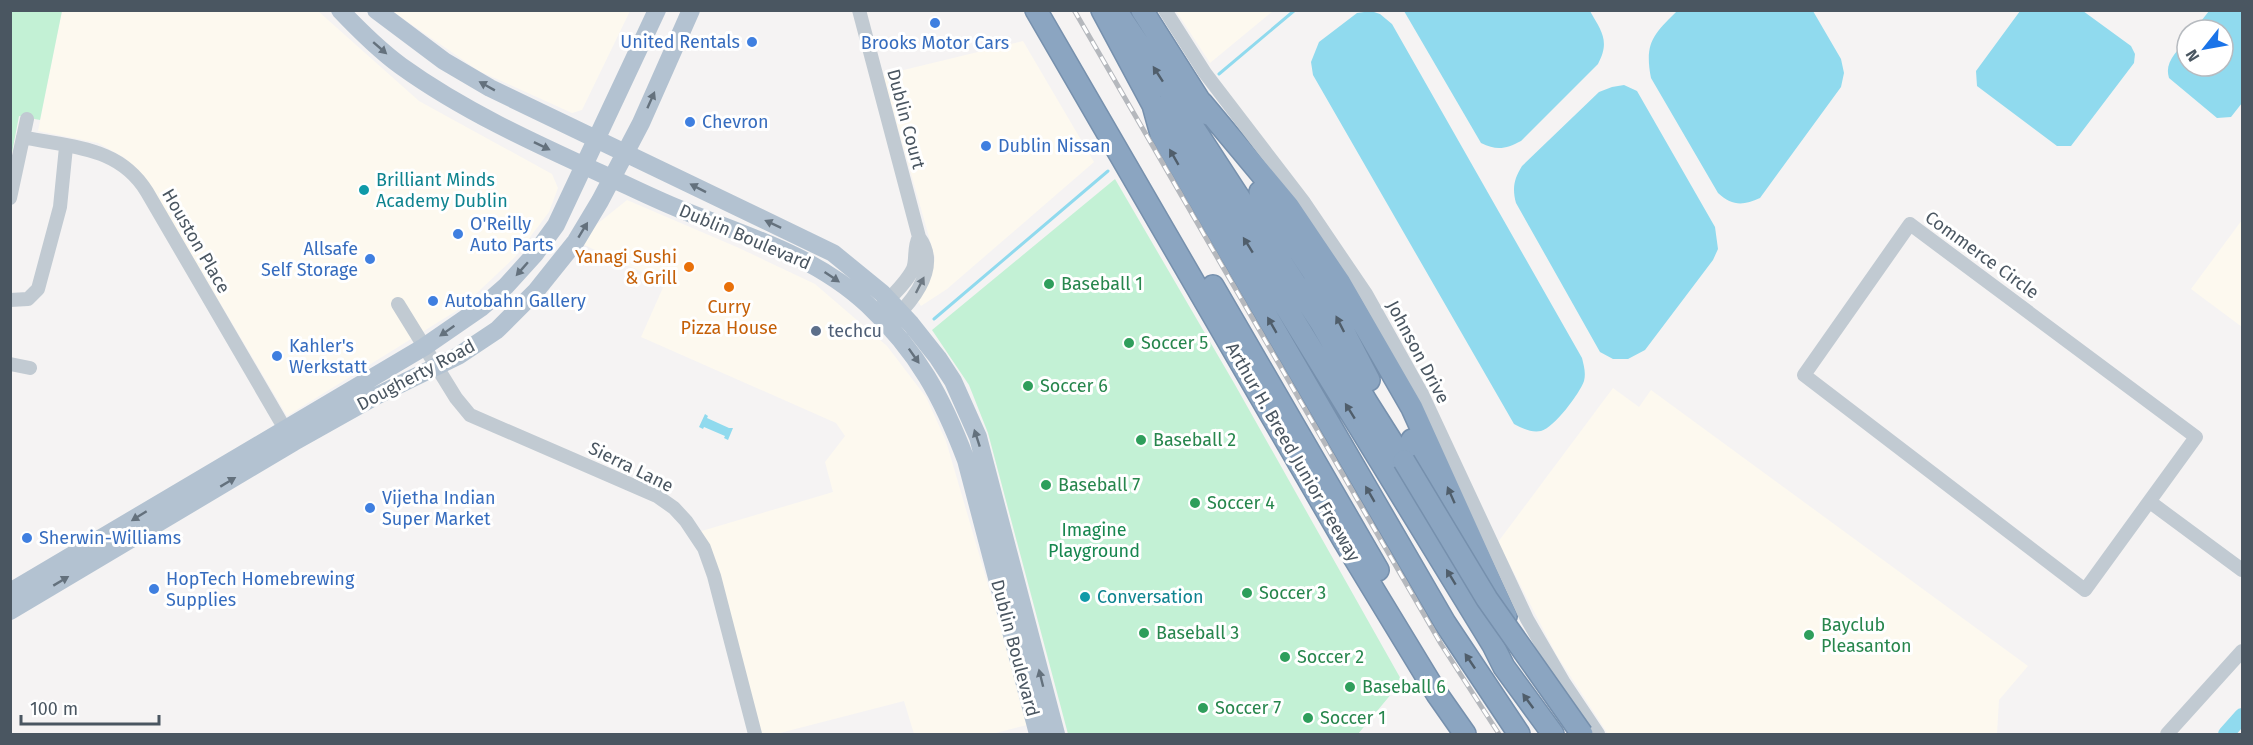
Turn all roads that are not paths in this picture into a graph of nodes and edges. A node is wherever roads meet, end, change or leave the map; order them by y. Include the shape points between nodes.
1 (340, 10) edge
2 (376, 10) edge
3 (657, 10) edge
4 (691, 10) edge
5 (859, 10) edge
6 (1036, 10) edge
7 (1053, 10) edge
8 (1102, 10) edge
9 (1113, 10) edge
10 (1142, 10) edge
11 (1165, 10) edge
12 (1202, 103) junction
13 (1153, 105) junction
14 (27, 119) dead end
15 (23, 137) junction
16 (598, 140) junction
17 (66, 147) junction
18 (626, 152) junction
19 (585, 166) junction
20 (612, 178) junction
21 (10, 198) edge
22 (10, 300) edge
23 (398, 304) dead end
24 (888, 312) junction
25 (424, 347) junction
26 (10, 364) edge
27 (437, 366) junction
28 (1387, 367) junction
29 (30, 368) dead end
30 (341, 395) junction
31 (1371, 398) junction
32 (285, 429) junction
33 (308, 435) junction
34 (202, 478) junction
35 (972, 483) junction
36 (2150, 502) junction
37 (156, 525) junction
38 (1006, 543) junction
39 (2242, 570) edge
40 (10, 592) edge
41 (10, 611) edge
42 (1497, 645) junction
43 (2242, 651) edge
44 (1437, 694) junction
45 (755, 735) edge
46 (1038, 735) edge
47 (1056, 735) edge
48 (1454, 735) edge
49 (1465, 735) edge
50 (1477, 735) edge
51 (1519, 735) edge
52 (1552, 735) edge
53 (1573, 735) edge
54 (1582, 735) edge
55 (1598, 735) edge
56 (2167, 735) edge

1 -> 19 main road, Dublin Boulevard via 399,64 447,97
16 -> 2 main road, Dublin Boulevard via 444,61
3 - 16 main road, Dougherty Road
18 -> 4 main road, Dougherty Road
5 - 24 street, Dublin Court via 919,237 914,268
6 - 44 highway, Arthur H. Breed Junior Freeway
7 - 50 highway
8 - 13 highway
31 -> 9 highway
10 - 12 highway
11 - 55 street, Johnson Drive via 1235,114 1304,201 1366,294 1422,394 1527,619
12 - 28 highway via 1314,242
31 -> 12 highway via 1314,272
42 -> 13 highway via 1175,126
51 -> 13 highway via 1445,623 1161,134
14 - 15 street
15 - 17 street, Houston Place
15 - 21 street
16 - 18 main road, Dublin Boulevard
16 - 19 main road, Dougherty Road
17 - 22 street via 60,207 38,289 28,299
17 - 32 street, Houston Place via 106,155 131,171 142,185
18 - 20 main road, Dougherty Road
24 -> 18 main road, Dublin Boulevard via 864,277 833,253
19 - 20 main road, Dublin Boulevard
19 -> 25 main road, Dougherty Road via 556,225 516,275 494,297
20 -> 24 main road, Dublin Boulevard via 685,212 784,250
27 -> 20 main road, Dougherty Road via 484,339 513,315 576,241
23 - 25 street, Sierra Lane
24 -> 35 main road, Dublin Boulevard via 951,419
38 -> 24 main road, Dublin Boulevard via 978,437 962,399 938,358
25 - 27 street, Sierra Lane
25 - 30 main road, Dougherty Road
26 - 29 street
27 - 33 main road, Dougherty Road
27 - 45 street, Sierra Lane via 470,415 657,496 686,521 704,548 714,576
28 - 42 highway via 1432,492
53 -> 28 highway via 1530,665 1412,408
30 - 32 main road, Dougherty Road
30 - 33 main road via 335,410 317,421
31 - 54 highway, bridge via 1487,599
32 - 34 main road, Dougherty Road
37 -> 33 main road, Dougherty Road
34 - 37 main road via 199,490 170,507
34 -> 40 main road, Dougherty Road
35 - 38 main road via 983,486 997,540
35 - 46 main road, Dublin Boulevard
36 - 36 street, Commerce Circle via 2196,437 1910,224 1804,375 2085,590
36 - 39 street
41 -> 37 main road, Dougherty Road
47 -> 38 main road, Dublin Boulevard
52 -> 42 highway via 1504,667
43 - 56 street
44 - 48 highway via 1439,707
44 - 49 highway, Arthur H. Breed Junior Freeway

